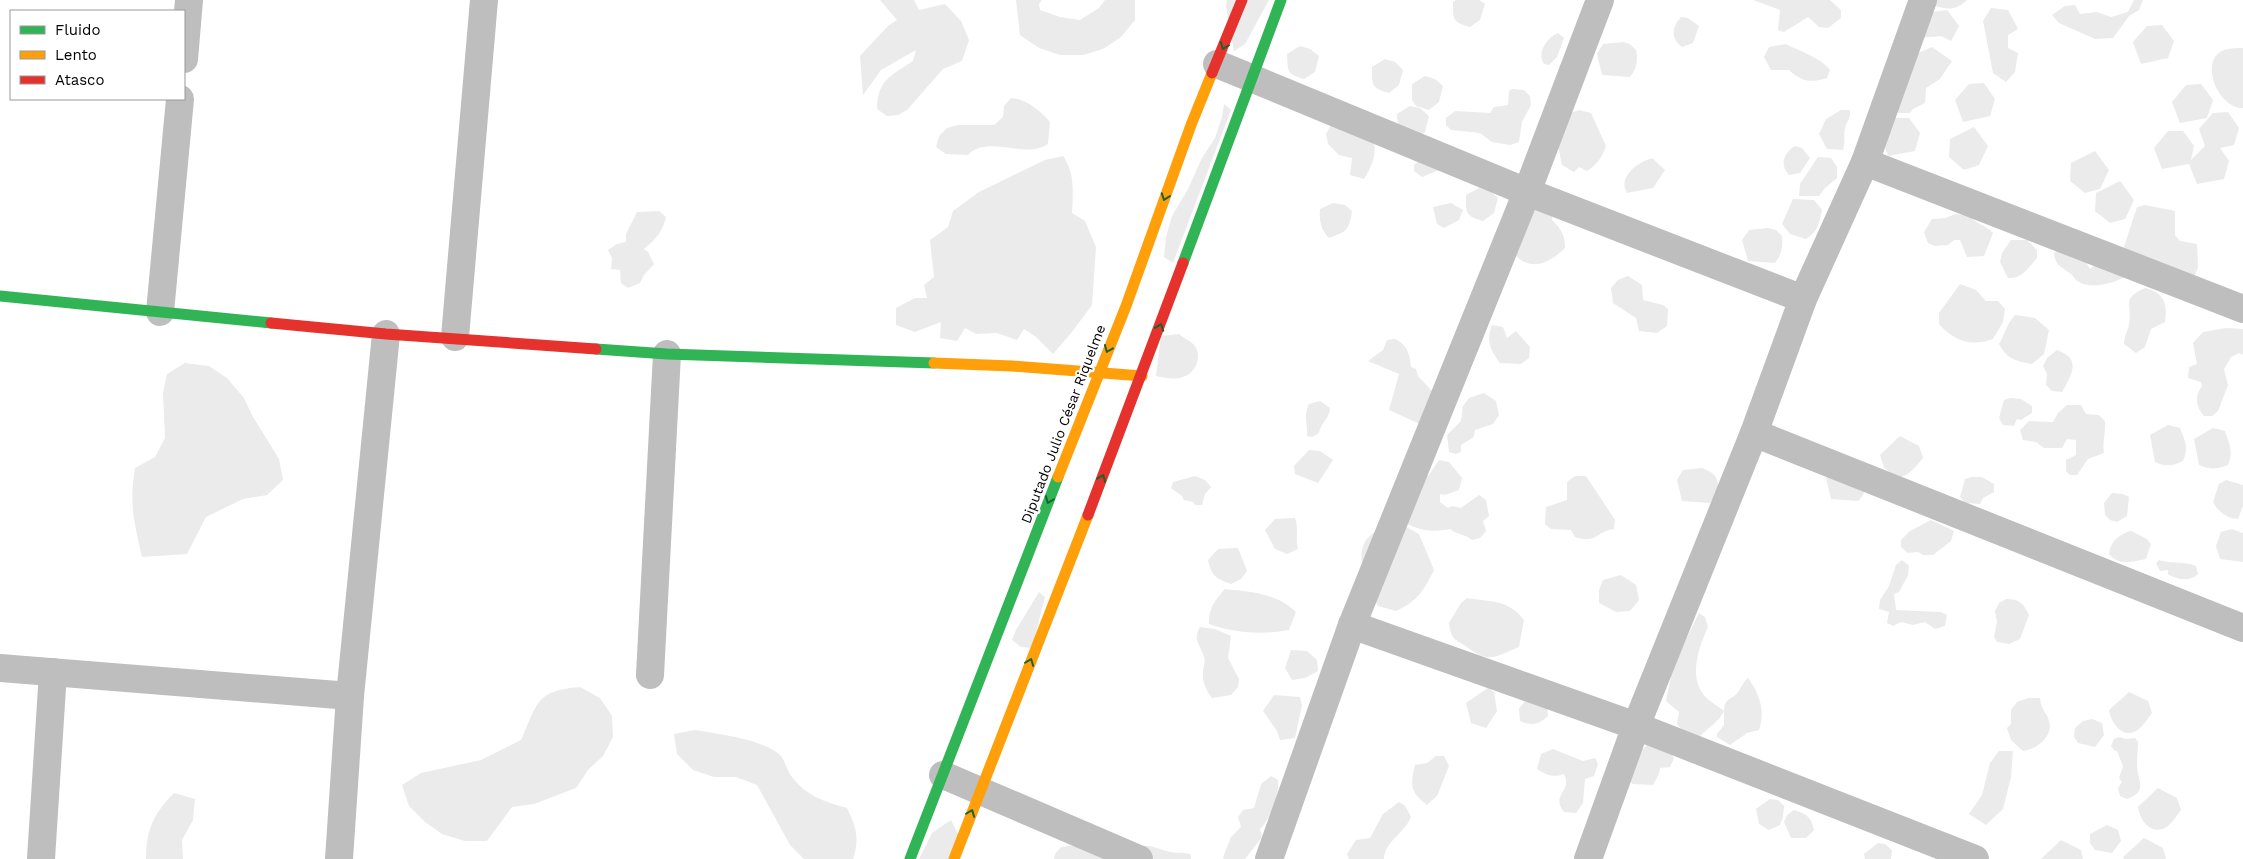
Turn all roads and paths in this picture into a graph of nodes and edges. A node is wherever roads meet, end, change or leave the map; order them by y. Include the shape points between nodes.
1 (189, 0) edge
2 (484, 0) edge
3 (1242, 0) edge
4 (1281, 0) edge
5 (1600, 0) edge
6 (1923, 0) edge
7 (185, 47) edge
8 (1217, 64) junction
9 (1251, 78) junction
10 (180, 100) edge
11 (1865, 162) junction
12 (1527, 192) junction
13 (0, 296) edge
14 (1804, 299) junction
15 (2243, 309) edge
16 (160, 312) junction
17 (386, 334) junction
18 (455, 337) junction
19 (667, 354) junction
20 (1098, 373) junction
21 (1142, 376) junction
22 (1754, 433) junction
23 (1352, 625) junction
24 (2243, 628) edge
25 (0, 668) edge
26 (53, 672) junction
27 (650, 675) dead end
28 (350, 696) junction
29 (1636, 726) junction
30 (943, 775) junction
31 (980, 790) junction
32 (41, 859) edge
33 (339, 859) edge
34 (910, 859) edge
35 (954, 859) edge
36 (1139, 859) edge
37 (1269, 859) edge
38 (1588, 859) edge
39 (1975, 859) edge

1 - 7 street
2 - 18 street
3 -> 8 street, Diputado Julio César Riquelme
4 - 9 street
5 - 12 street
6 - 11 street
8 - 9 street
8 -> 20 street, Diputado Julio César Riquelme
9 - 12 street
21 -> 9 street
10 - 16 street
11 - 14 street
11 - 15 street
12 - 14 street
12 - 23 street
13 - 16 street
14 - 22 street
16 - 17 street
17 - 18 street
17 - 28 street
18 - 19 street
19 - 20 street via 1012,366
19 - 27 street
20 - 21 street
20 -> 30 street, Diputado Julio César Riquelme
31 -> 21 street
22 - 24 street
22 - 29 street
23 - 29 street
23 - 37 street
25 - 26 street
26 - 28 street
26 - 32 street
28 - 33 street
29 - 38 street
29 - 39 street
30 - 31 street
30 - 34 street, Diputado Julio César Riquelme
35 -> 31 street
31 - 36 street

